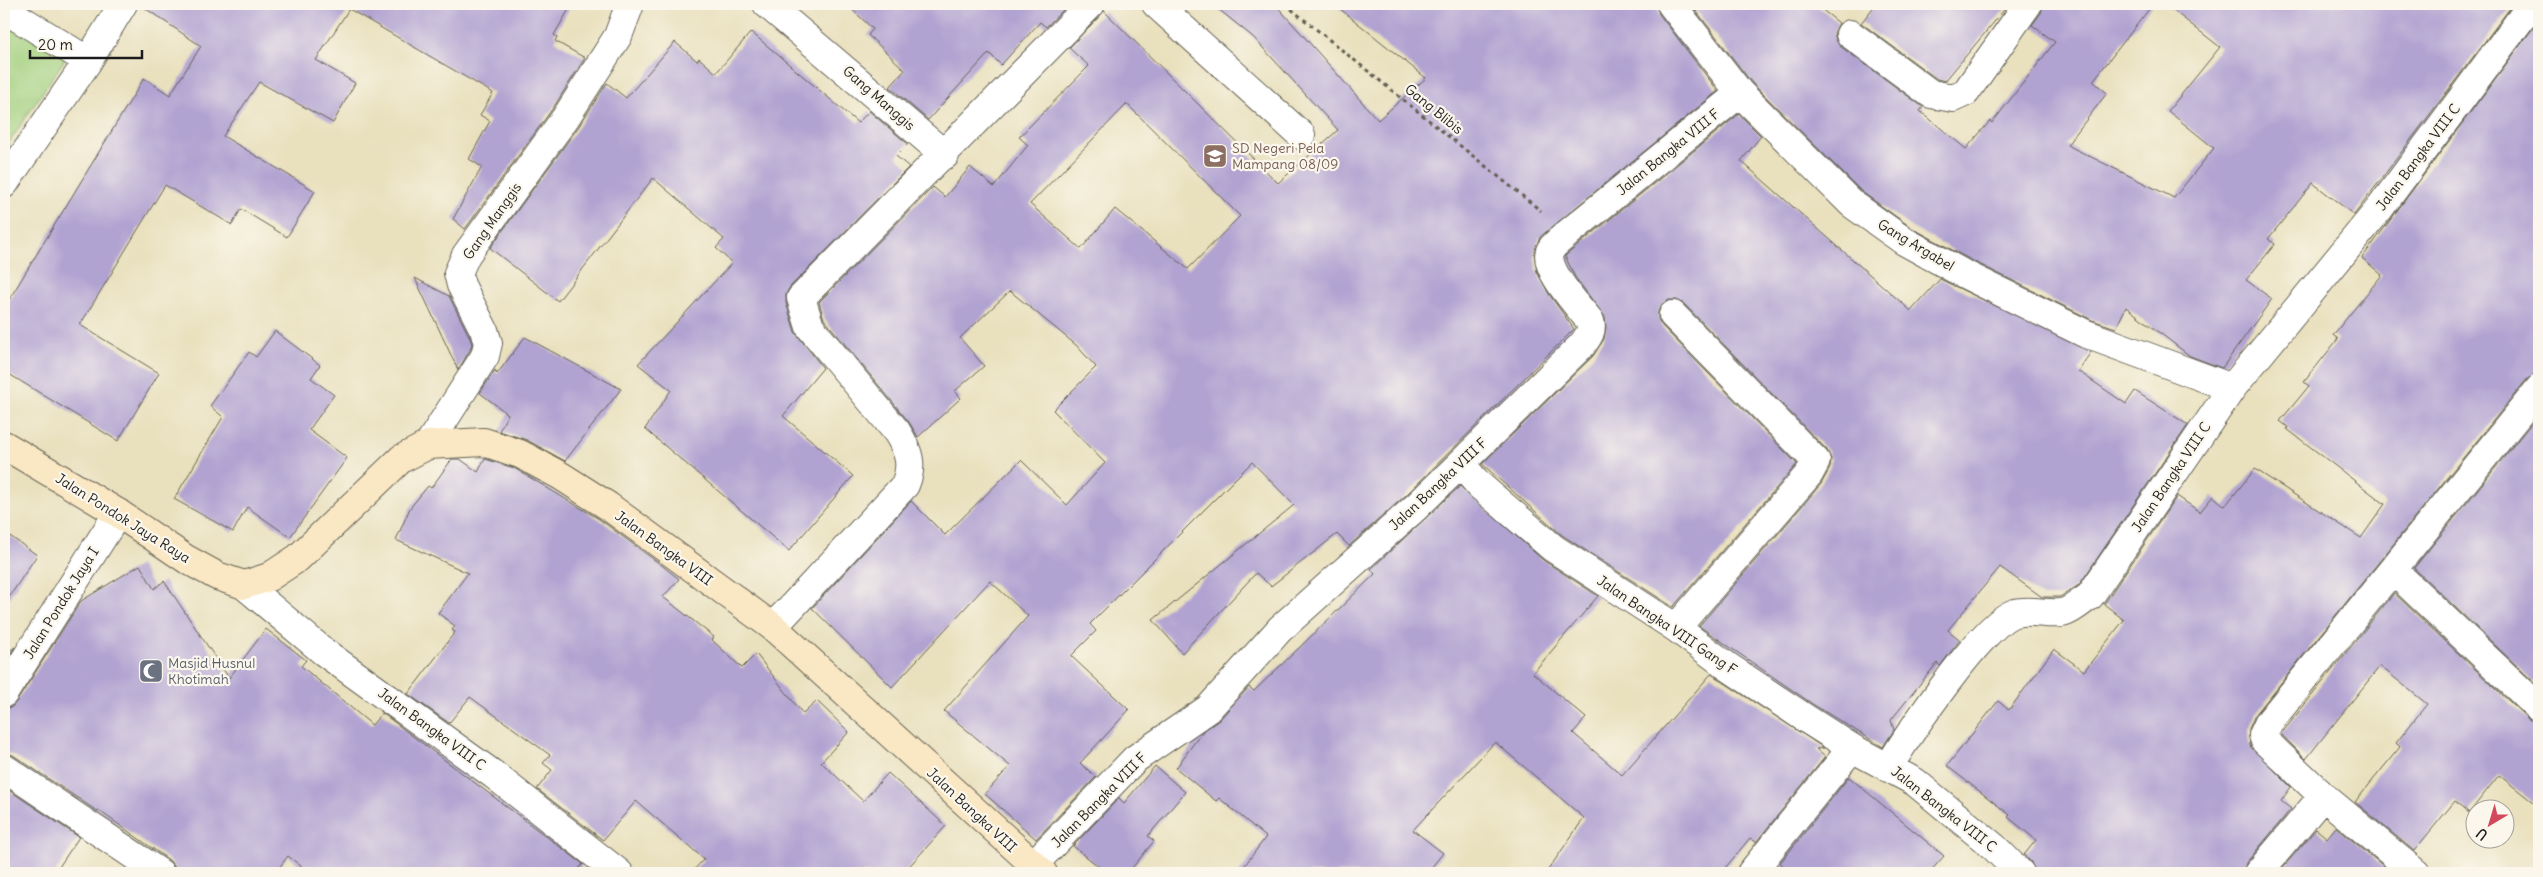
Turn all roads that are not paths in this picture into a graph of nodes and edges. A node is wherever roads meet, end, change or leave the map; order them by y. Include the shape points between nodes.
1 (122, 4) edge
2 (630, 4) edge
3 (766, 4) edge
4 (1091, 4) edge
5 (1156, 4) edge
6 (1671, 4) edge
7 (2028, 4) edge
8 (2532, 4) edge
9 (4, 9) edge
10 (1850, 34) dead end
11 (88, 61) junction
12 (1740, 94) junction
13 (1300, 135) dead end
14 (945, 155) junction
15 (4, 184) edge
16 (1674, 315) dead end
17 (2232, 388) junction
18 (2539, 389) edge
19 (4, 445) edge
20 (428, 445) junction
21 (1461, 464) junction
22 (118, 513) junction
23 (2394, 571) junction
24 (244, 585) junction
25 (773, 627) junction
26 (1676, 628) junction
27 (4, 693) edge
28 (2539, 708) edge
29 (1852, 748) junction
30 (4, 768) edge
31 (1888, 768) junction
32 (2323, 796) junction
33 (1038, 869) edge
34 (160, 873) edge
35 (619, 873) edge
36 (1751, 873) edge
37 (2020, 873) edge
38 (2258, 873) edge
39 (2416, 873) edge

1 - 11 street
2 - 20 street, Gang Manggis via 618,36 566,117 466,255 458,273 461,285 488,343 485,356
3 - 14 street, Gang Manggis
4 - 14 street
5 - 13 street
6 - 12 street, Gang Argabel
7 - 10 street via 1966,92 1953,98 1931,94
8 - 17 street, Jalan Bangka VIII C via 2380,208
9 - 11 street
11 - 15 street
12 - 17 street, Gang Argabel via 1852,204 1904,241 2086,334
12 - 21 street, Jalan Bangka VIII F via 1550,250 1552,271 1590,321 1589,336
14 - 25 street via 801,298 810,327 909,451 910,475 905,485
16 - 26 street via 1816,461
17 - 31 street, Jalan Bangka VIII C via 2090,596 2062,614 2014,613 2000,622 1974,646 1906,737
18 - 23 street
19 - 22 street, Jalan Pondok Jaya Raya
20 - 24 street, Jalan Bangka VIII via 401,459 298,558 269,577
20 - 25 street, Jalan Bangka VIII via 484,442 520,454 608,506
21 - 26 street, Jalan Bangka VIII Gang F via 1479,485 1553,548
21 - 33 street, Jalan Bangka VIII F via 1280,629 1208,709 1136,759
22 - 24 street, Jalan Pondok Jaya Raya via 186,559 217,576
22 - 27 street, Jalan Pondok Jaya I
23 - 28 street
23 - 32 street via 2269,722 2263,735 2265,741
24 - 35 street, Jalan Bangka VIII C via 324,652 494,774
25 - 33 street, Jalan Bangka VIII
26 - 29 street, Jalan Bangka VIII Gang F via 1727,666
29 - 31 street, Jalan Bangka VIII Gang F
29 - 36 street
30 - 34 street
31 - 37 street, Jalan Bangka VIII C via 1914,782
32 - 38 street
32 - 39 street

